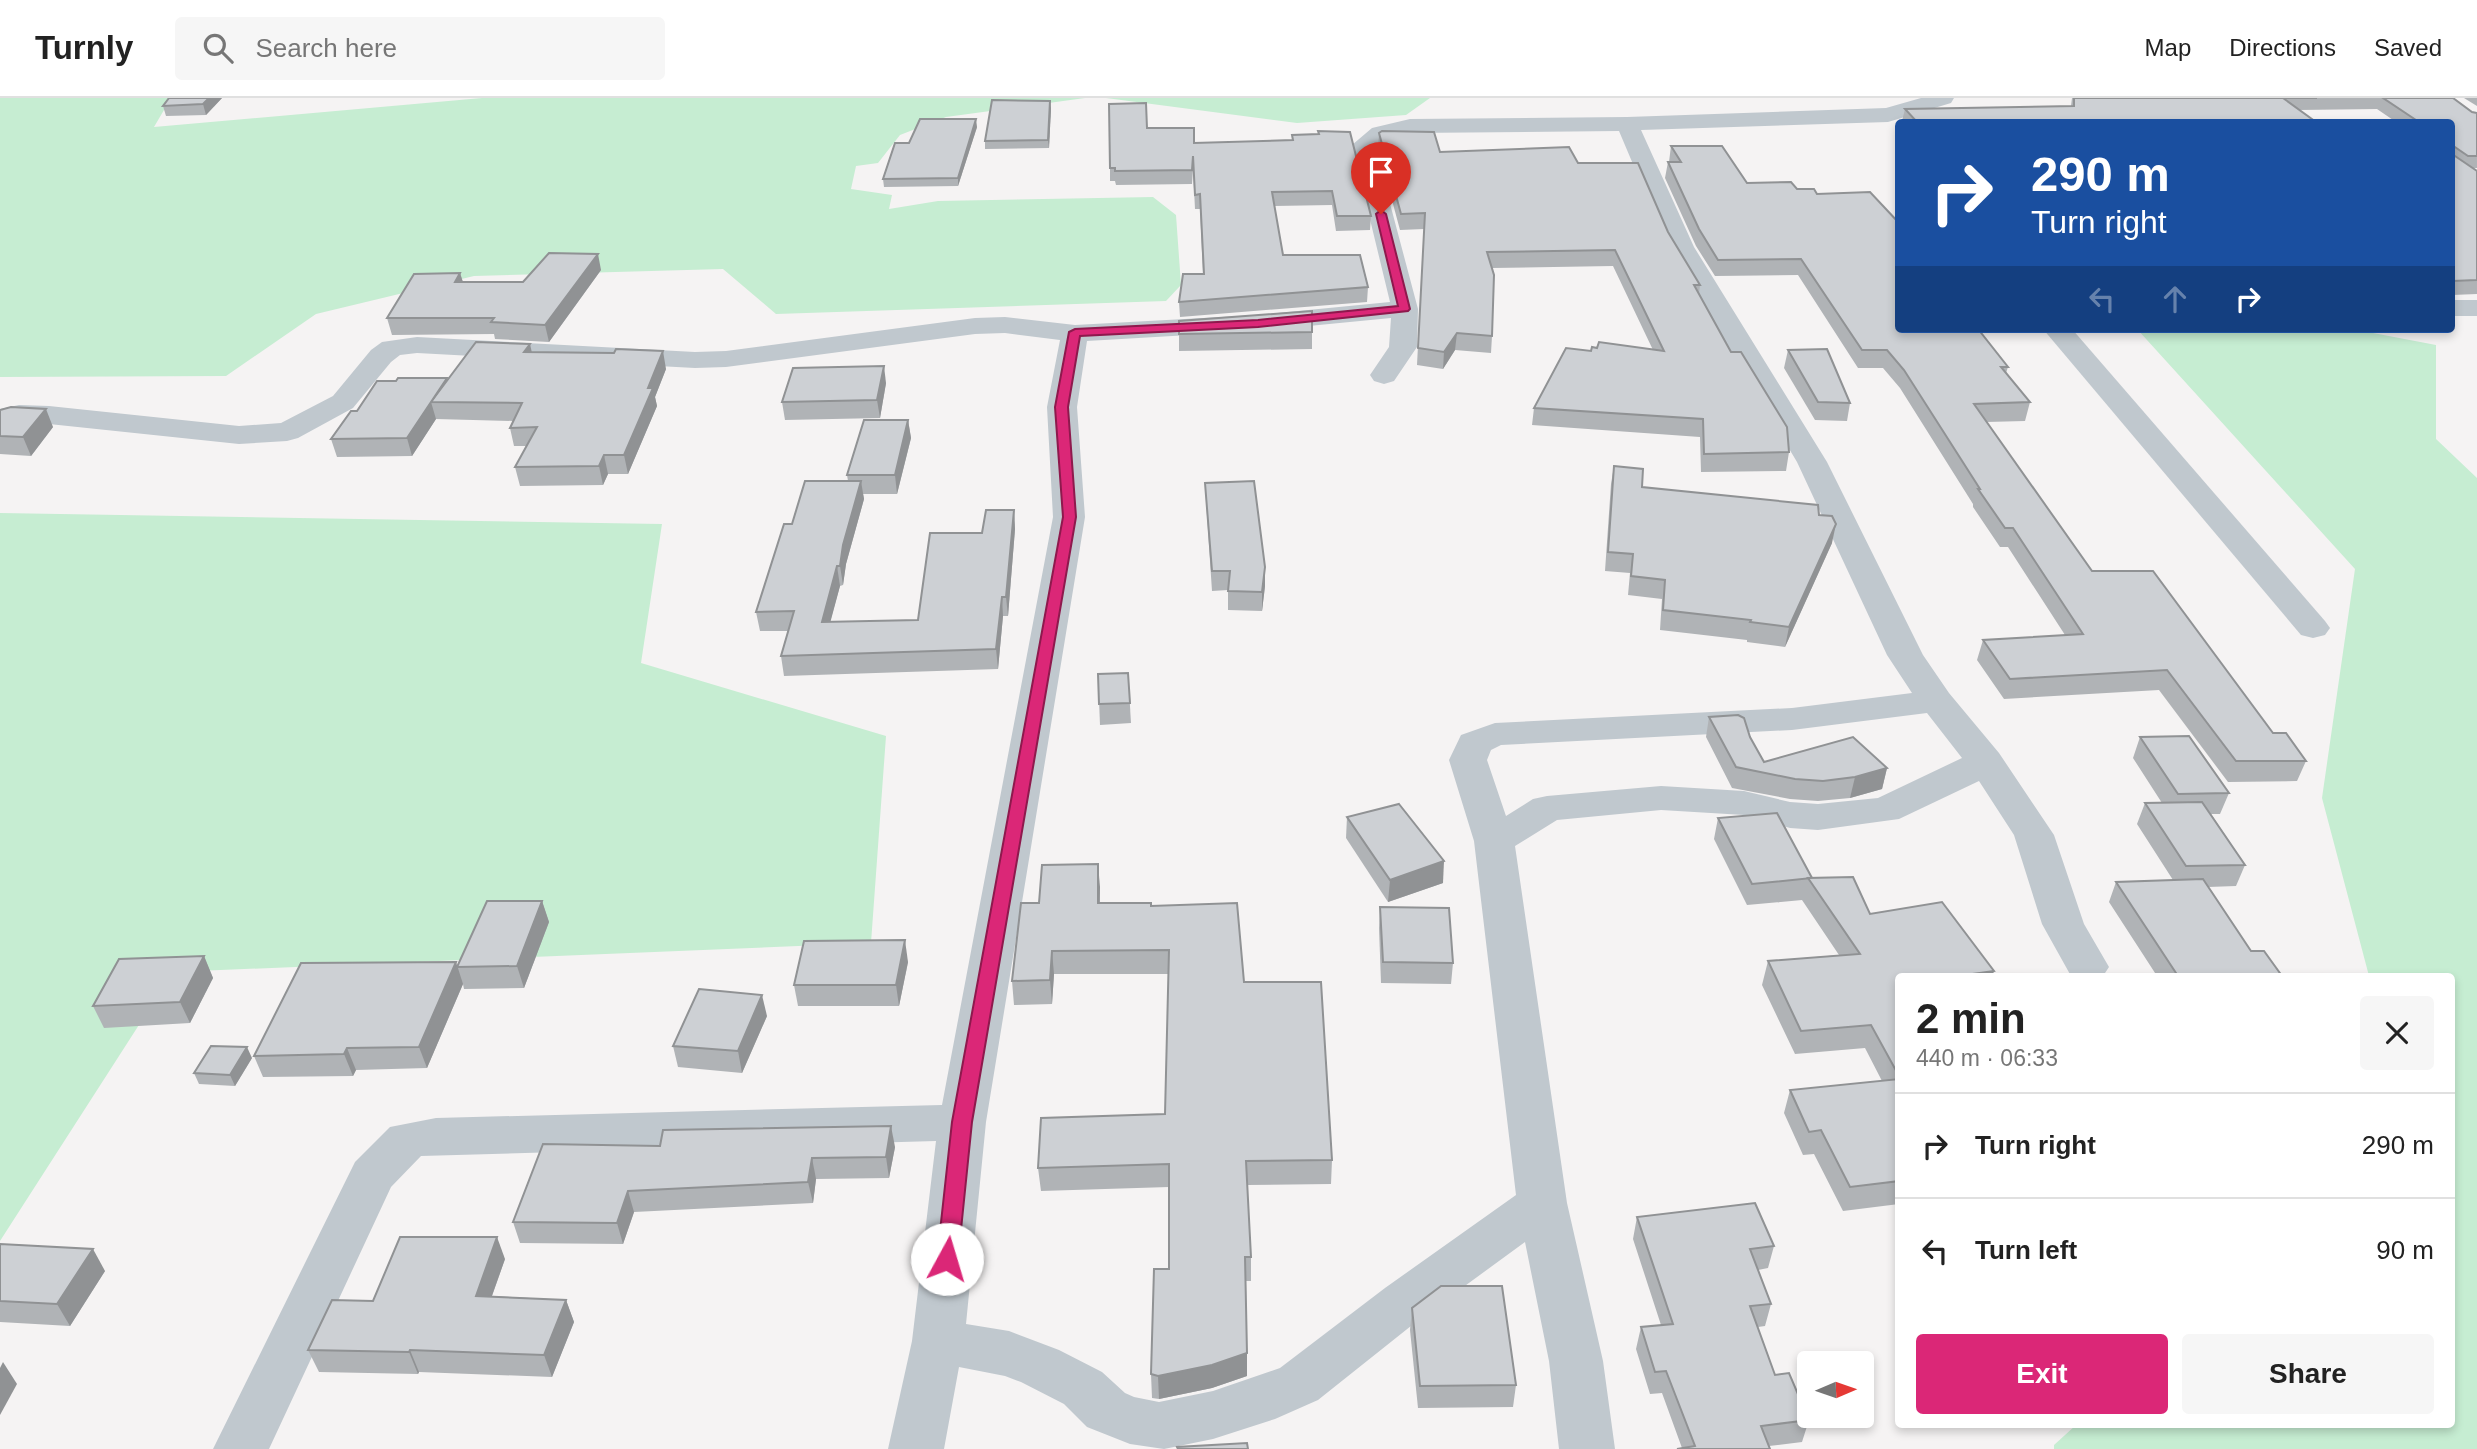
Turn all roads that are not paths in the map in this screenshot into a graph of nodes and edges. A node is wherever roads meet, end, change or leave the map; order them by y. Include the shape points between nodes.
1 (1943, 98) edge
2 (1901, 119) edge
3 (1893, 123) edge
4 (1627, 124) junction
5 (2455, 308) edge
6 (2477, 308) edge
7 (1405, 309) junction
8 (1075, 332) junction
9 (2060, 333) edge
10 (1384, 375) dead end
11 (0, 418) edge
12 (2313, 628) dead end
13 (1936, 701) junction
14 (1985, 761) junction
15 (1494, 841) junction
16 (2087, 967) dead end
17 (962, 1122) junction
18 (1542, 1203) junction
19 (938, 1341) junction
20 (241, 1449) edge
21 (916, 1449) edge
22 (1587, 1449) edge

1 - 2 street
3 - 4 street
4 - 7 street via 1410,126 1380,133 1363,145
4 - 13 street via 1681,247 1812,463 1905,655
5 - 6 street
7 - 8 street via 1258,323
7 - 10 street via 1403,347
8 - 11 street via 975,326 695,360 417,345 392,348 342,402 287,432 239,435 19,414
8 - 17 street via 1062,407 1069,517
9 - 12 street
13 - 14 street
13 - 15 street via 1791,719 1495,734 1474,743 1468,760
14 - 15 street via 1885,810 1818,817 1744,803 1661,798 1547,808
14 - 16 street via 2034,835 2063,924
15 - 18 street
17 - 19 street
17 - 20 street via 407,1140 372,1175
18 - 19 street via 1299,1384 1213,1415 1159,1426 1130,1420 1106,1410 1083,1388 1040,1366 1009,1354
18 - 22 street via 1576,1361
19 - 21 street

